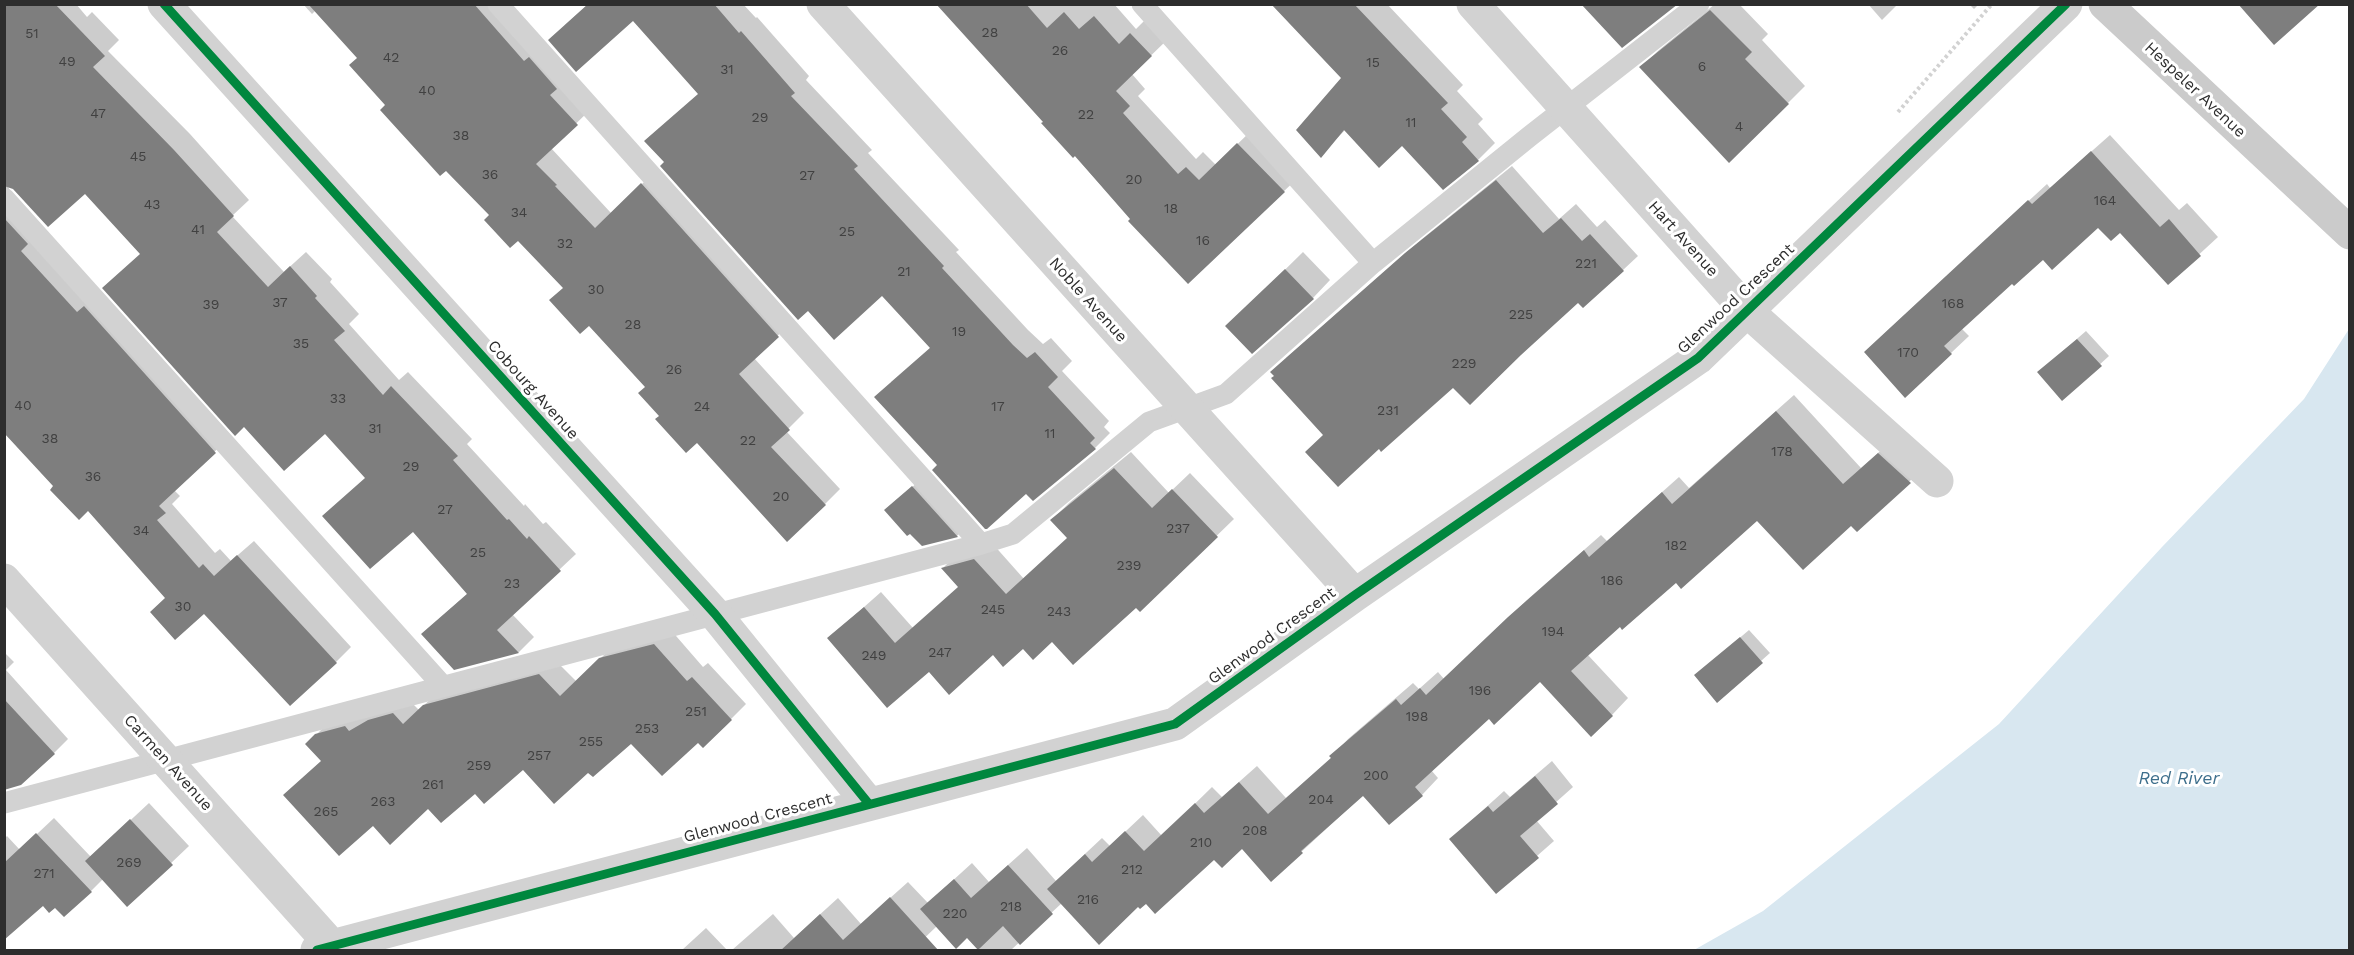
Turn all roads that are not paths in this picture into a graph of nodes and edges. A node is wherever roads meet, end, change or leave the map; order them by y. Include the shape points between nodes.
1 (164, 4) edge
2 (498, 4) edge
3 (823, 4) edge
4 (1142, 4) edge
5 (1473, 4) edge
6 (1699, 4) edge
7 (2066, 4) edge
8 (2105, 4) edge
9 (1565, 108) junction
10 (4, 198) edge
11 (2349, 233) edge
12 (1373, 263) junction
13 (1747, 311) junction
14 (1186, 409) junction
15 (1937, 481) dead end
16 (981, 544) junction
17 (4, 580) edge
18 (1355, 595) junction
19 (716, 615) junction
20 (443, 686) junction
21 (166, 760) junction
22 (4, 803) edge
23 (869, 804) junction
24 (324, 949) edge

1 - 19 street, Cobourg Avenue
2 - 16 lane
3 - 14 street, Noble Avenue
4 - 12 lane
5 - 9 street, Hart Avenue
6 - 9 lane
7 - 13 street, Glenwood Crescent
8 - 11 main road, Hespeler Avenue
9 - 12 lane
9 - 13 street, Hart Avenue
10 - 20 lane
12 - 14 lane via 1226,394
13 - 15 street, Hart Avenue
13 - 18 street, Glenwood Crescent via 1698,358
14 - 16 lane via 1149,422 1013,534
14 - 18 street, Noble Avenue
16 - 19 lane
17 - 21 street, Carmen Avenue
18 - 23 street, Glenwood Crescent via 1175,724
19 - 20 lane
19 - 23 street, Cobourg Avenue
20 - 21 lane
21 - 22 lane
21 - 24 street, Carmen Avenue
23 - 24 street, Glenwood Crescent

